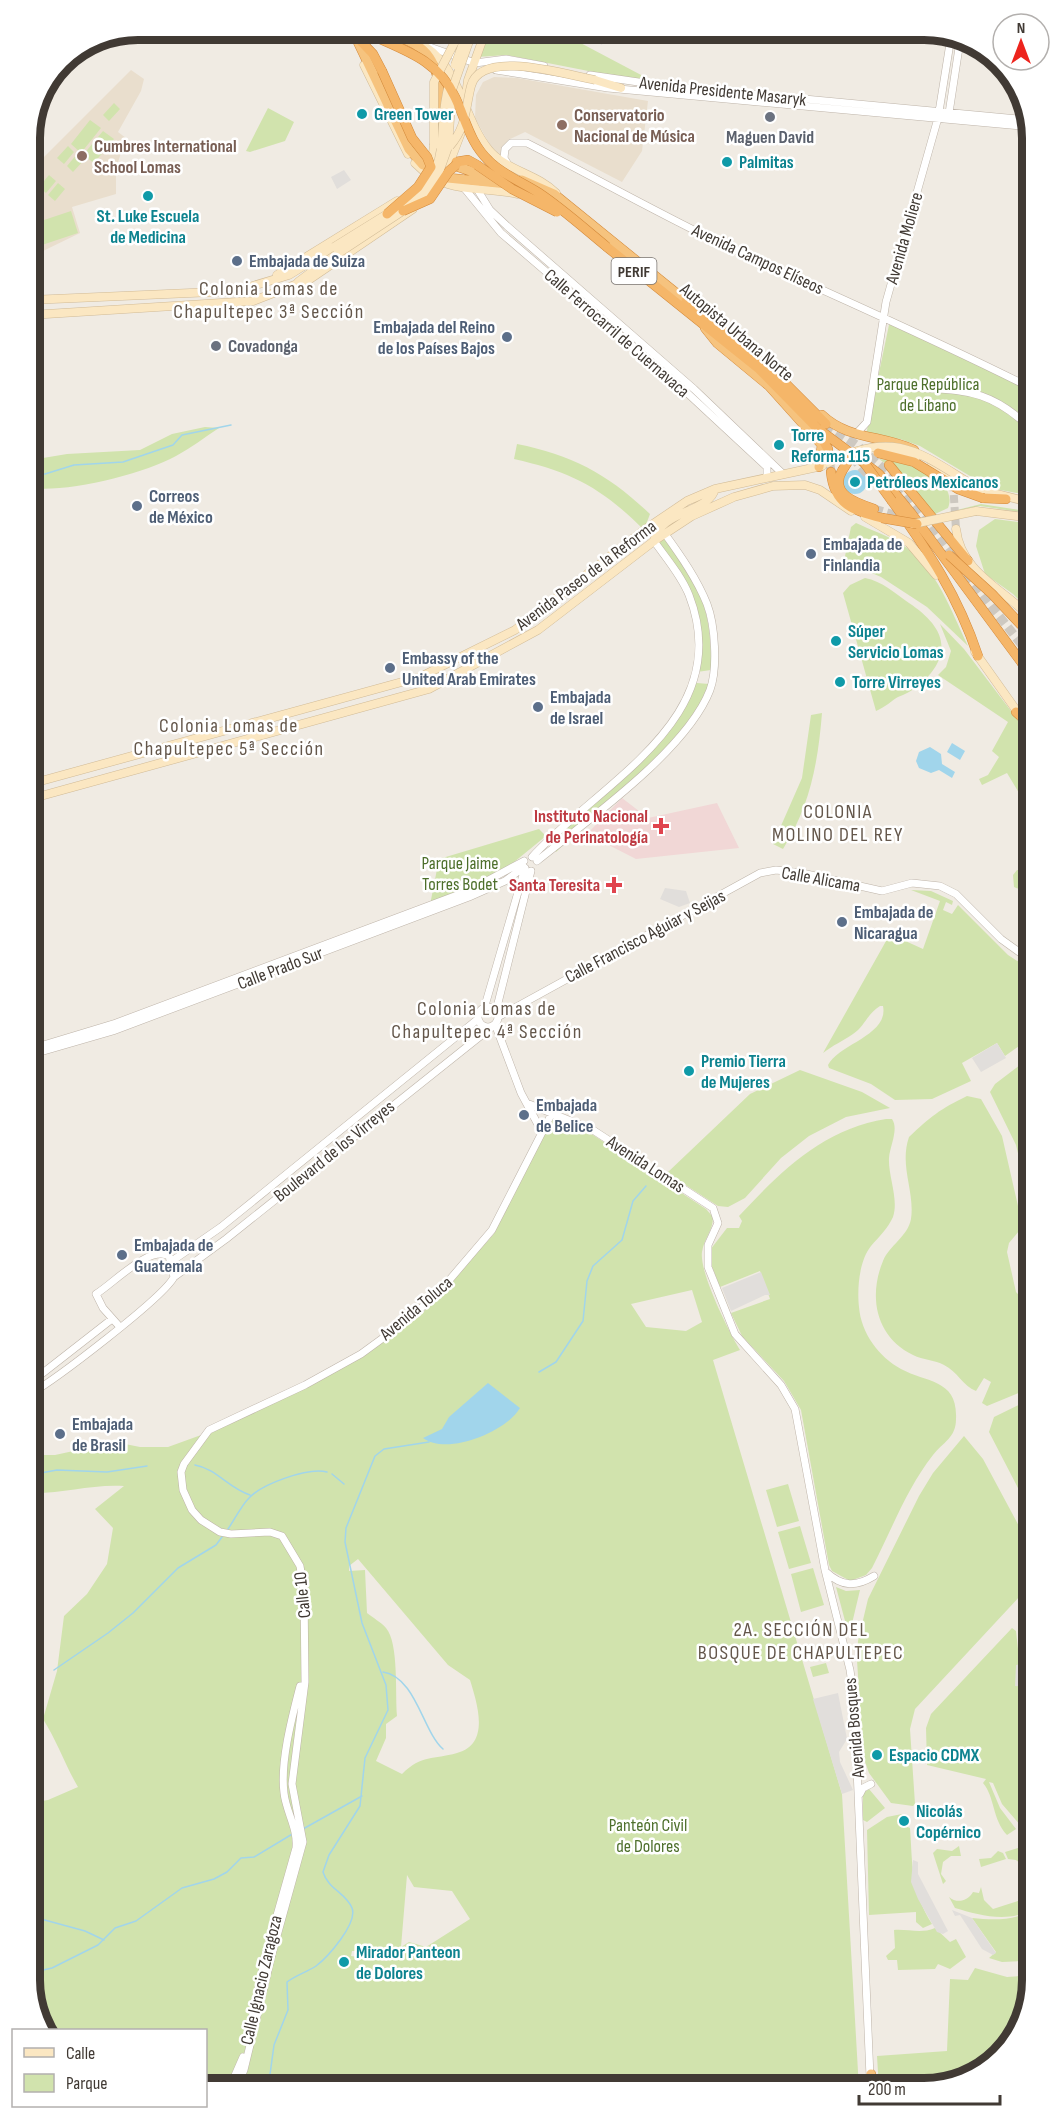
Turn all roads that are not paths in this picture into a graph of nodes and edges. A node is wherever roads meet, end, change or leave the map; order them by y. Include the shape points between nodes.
1 (354, 40) edge
2 (356, 40) edge
3 (359, 40) edge
4 (386, 40) edge
5 (400, 40) edge
6 (403, 40) edge
7 (413, 40) edge
8 (456, 40) edge
9 (464, 40) edge
10 (469, 40) edge
11 (482, 40) edge
12 (422, 44) junction
13 (950, 44) edge
14 (959, 47) edge
15 (474, 63) junction
16 (373, 71) junction
17 (466, 87) junction
18 (621, 88) junction
19 (465, 100) junction
20 (950, 113) junction
21 (939, 115) junction
22 (1021, 119) edge
23 (1021, 126) edge
24 (459, 141) junction
25 (442, 148) junction
26 (420, 164) junction
27 (477, 165) junction
28 (509, 166) junction
29 (442, 175) junction
30 (454, 187) junction
31 (465, 189) junction
32 (477, 189) junction
33 (410, 191) junction
34 (433, 192) junction
35 (563, 201) junction
36 (419, 204) junction
37 (406, 211) junction
38 (558, 211) junction
39 (387, 214) junction
40 (573, 220) junction
41 (260, 285) junction
42 (294, 285) junction
43 (71, 297) junction
44 (50, 298) junction
45 (41, 299) edge
46 (688, 302) junction
47 (598, 306) junction
48 (72, 311) junction
49 (51, 312) junction
50 (41, 313) edge
51 (593, 313) junction
52 (885, 316) junction
53 (709, 332) junction
54 (874, 382) junction
55 (1022, 383) edge
56 (786, 400) dead end
57 (709, 408) junction
58 (1022, 422) edge
59 (811, 423) junction
60 (826, 424) tunnel mouth
61 (853, 434) junction
62 (828, 449) tunnel mouth
63 (865, 450) junction
64 (854, 452) junction
65 (878, 453) junction
66 (916, 454) junction
67 (863, 461) junction
68 (889, 465) dead end
69 (826, 467) junction
70 (783, 474) junction
71 (868, 475) tunnel mouth
72 (768, 476) junction
73 (953, 483) tunnel mouth
74 (982, 494) junction
75 (1006, 499) joint
76 (1022, 502) edge
77 (874, 509) tunnel mouth
78 (1022, 516) edge
79 (865, 517) junction
80 (658, 523) junction
81 (917, 524) junction
82 (956, 529) tunnel mouth
83 (644, 530) junction
84 (665, 534) junction
85 (654, 541) junction
86 (949, 555) junction
87 (968, 561) junction
88 (936, 565) junction
89 (976, 572) junction
90 (999, 600) junction
91 (543, 608) junction
92 (1009, 608) junction
93 (1022, 611) edge
94 (552, 620) junction
95 (523, 624) junction
96 (1022, 625) edge
97 (1022, 626) edge
98 (529, 636) junction
99 (1022, 654) edge
100 (978, 656) junction
101 (1022, 663) edge
102 (1016, 712) junction
103 (1022, 717) edge
104 (1022, 720) edge
105 (41, 781) edge
106 (41, 796) edge
107 (534, 859) junction
108 (526, 867) junction
109 (760, 873) joint
110 (1022, 954) edge
111 (484, 1008) junction
112 (478, 1019) junction
113 (495, 1020) junction
114 (41, 1049) edge
115 (529, 1104) junction
116 (552, 1113) junction
117 (542, 1132) junction
118 (718, 1223) joint
119 (172, 1261) junction
120 (174, 1276) junction
121 (112, 1319) junction
122 (119, 1326) junction
123 (40, 1375) edge
124 (40, 1387) edge
125 (209, 1430) joint
126 (825, 1570) junction
127 (874, 1576) dead end
128 (871, 1784) dead end
129 (860, 1795) junction
130 (299, 1832) junction
131 (279, 1904) joint
132 (284, 1912) joint
133 (871, 2074) joint
134 (233, 2078) edge
135 (241, 2078) edge
136 (871, 2078) edge

1 - 26 main road via 402,145
2 - 16 highway
3 - 39 highway, bridge via 376,59 412,138 430,164 418,187
4 - 40 highway, Autopista Urbana Norte, bridge via 417,54 434,67 451,88 471,136 488,160
5 - 86 highway, Autopista Urbana Norte, bridge via 436,62 457,87 477,135 495,159 547,192 657,280 768,370 818,422 875,463
6 - 25 highway via 419,47 433,62
7 - 12 main road
8 - 25 main road, bridge via 434,82
9 - 39 main road, bridge via 446,95 439,160 419,191
10 - 25 main road, bridge via 452,90
11 - 15 main road
12 - 15 street, Avenida Presidente Masaryk
12 - 19 main road via 446,64
13 - 21 street, Avenida Moliere
14 - 20 street
15 - 17 main road
15 - 21 street, Avenida Presidente Masaryk via 506,59 666,86
16 - 26 highway via 409,149
16 - 29 highway via 388,90 411,141
17 - 18 street, Avenida Presidente Masaryk via 479,75 501,70
17 - 19 main road
18 - 21 street, Avenida Presidente Masaryk
18 - 25 main road, bridge via 595,80 495,65 472,82 463,128
19 - 24 main road
19 - 28 main road via 484,142
20 - 21 street, Avenida Presidente Masaryk
20 - 22 street, Avenida Presidente Masaryk
21 - 23 street, Avenida Presidente Masaryk
21 - 52 street, Avenida Moliere via 898,255
24 - 25 main road
24 - 29 main road
25 - 29 main road
25 - 29 main road
25 - 29 main road via 450,156
25 - 37 main road, bridge via 437,178
26 - 29 main road
26 - 33 main road via 418,179
27 - 29 highway, bridge via 461,160
27 - 37 highway, bridge via 466,162 453,167 430,199
27 - 40 highway, bridge
28 - 35 main road via 539,180
28 - 52 street, Avenida Campos Elíseos via 504,158 505,148 511,143 527,143 705,236
29 - 30 main road
29 - 33 main road
29 - 34 main road
29 - 35 highway, PERIF via 473,172 525,181
29 - 36 main road
29 - 37 highway, bridge via 427,197
29 - 38 highway, PERIF via 514,185
30 - 31 main road
30 - 34 main road
31 - 32 main road
31 - 51 street, Calle Ferrocarril de Cuernavaca via 501,232
32 - 38 main road via 526,196
32 - 47 street, Calle Ferrocarril de Cuernavaca via 490,210
33 - 36 main road via 418,192
33 - 41 main road
34 - 36 main road
35 - 46 highway, PERIF
36 - 37 main road
37 - 42 main road, bridge
37 - 42 main road via 310,279
38 - 53 highway, PERIF
39 - 41 main road, bridge via 289,275
40 - 59 highway, Autopista Urbana Norte, bridge via 759,369
41 - 43 main road via 236,291
42 - 48 main road via 245,303
43 - 44 main road
43 - 48 main road
44 - 45 main road
44 - 49 main road
46 - 60 highway via 776,374
46 - 61 highway via 753,351 832,425
47 - 51 street
47 - 57 street, Calle Ferrocarril de Cuernavaca
48 - 49 main road
49 - 50 main road
51 - 57 street, Calle Ferrocarril de Cuernavaca
52 - 54 street, Avenida Moliere
52 - 55 street, Avenida Campos Elíseos
53 - 56 highway
53 - 69 highway via 717,344 769,386 822,445
54 - 58 street via 976,392 1004,406
54 - 61 street, Avenida Moliere via 866,424
57 - 70 street, Calle Ferrocarril de Cuernavaca
57 - 72 street, Calle Ferrocarril de Cuernavaca via 766,467
59 - 62 highway
59 - 67 highway, Autopista Urbana Norte, bridge
61 - 66 highway, bridge via 891,441
63 - 64 main road, bridge
63 - 65 main road, bridge
63 - 66 main road, bridge via 887,446
64 - 69 main road, bridge
64 - 77 highway, bridge via 839,477 841,491
65 - 66 main road, bridge
65 - 74 highway, bridge via 914,462 958,489
66 - 73 main road via 943,471
66 - 74 main road, bridge via 936,461
67 - 88 highway, bridge
67 - 101 highway, Autopista Urbana Norte, bridge via 905,505
68 - 87 highway
69 - 70 main road
69 - 81 highway, bridge via 838,498 857,510
70 - 72 main road
71 - 88 highway
72 - 80 main road, Avenida Paseo de la Reforma via 714,489 710,498
74 - 75 highway
75 - 76 main road
78 - 81 main road, Avenida Paseo de la Reforma, bridge via 968,512
79 - 81 main road, Avenida Paseo de la Reforma, bridge
79 - 84 main road, Avenida Paseo de la Reforma via 815,488 788,485 721,502
79 - 100 main road via 924,557
80 - 83 main road, Avenida Paseo de la Reforma
80 - 84 main road
80 - 85 main road
82 - 87 main road
83 - 85 main road
83 - 91 main road, Avenida Paseo de la Reforma
84 - 85 main road, Avenida Paseo de la Reforma
84 - 107 street via 707,605 714,640 711,687 689,727 675,743 623,791
85 - 94 main road, Avenida Paseo de la Reforma
85 - 107 street via 680,578 695,621 699,644 690,696 657,741 552,834
86 - 90 highway, bridge
86 - 99 highway, Autopista Urbana Norte, bridge
87 - 89 main road
88 - 100 highway via 956,598
89 - 92 highway, bridge
89 - 93 main road
90 - 92 highway, bridge
90 - 97 highway, bridge
91 - 94 main road
91 - 95 main road, Avenida Paseo de la Reforma
92 - 96 highway, bridge
94 - 98 main road, Avenida Paseo de la Reforma
95 - 98 main road
95 - 105 main road, Avenida Paseo de la Reforma via 420,677
98 - 106 main road, Avenida Paseo de la Reforma via 425,691
100 - 102 main road
102 - 103 highway
102 - 104 main road
107 - 108 street, Calle Prado Sur
107 - 108 street via 536,868
108 - 111 street
108 - 113 street
108 - 114 street, Calle Prado Sur
109 - 110 street, Calle Alicama via 802,873 882,891 912,883 933,884 949,890
109 - 113 street, Calle Francisco Aguiar y Seijas
111 - 112 street
111 - 113 street
112 - 113 street via 484,1026
112 - 119 street, Boulevard de los Virreyes via 221,1227
113 - 115 street via 521,1093
113 - 120 street, Boulevard de los Virreyes via 226,1239
115 - 116 street, Avenida Lomas
115 - 117 street
116 - 117 street, Avenida Toluca
116 - 118 street, Avenida Lomas via 609,1140 713,1208
117 - 125 street, Avenida Toluca via 492,1230 440,1292 361,1354
118 - 126 street, Avenida Bosques via 708,1245 708,1267 735,1334 781,1385 795,1409
119 - 120 street
119 - 121 street via 164,1253 152,1254 96,1293
120 - 122 street, Boulevard de los Virreyes via 167,1287
121 - 122 street
121 - 123 street
122 - 124 street
125 - 130 street, Calle 10 via 181,1472 183,1490 192,1510 210,1527 231,1534 276,1533 287,1543 302,1573 305,1669 290,1731 284,1780 286,1805
126 - 127 street via 849,1585
126 - 129 street, Avenida Bosques via 852,1681
128 - 129 street
129 - 133 street, Avenida Bosques
130 - 131 street, Calle 10
130 - 132 street, Calle 10 via 303,1848
131 - 134 street, Calle Ignacio Zaragoza via 244,2052
132 - 135 street, Calle Ignacio Zaragoza
133 - 136 highway

